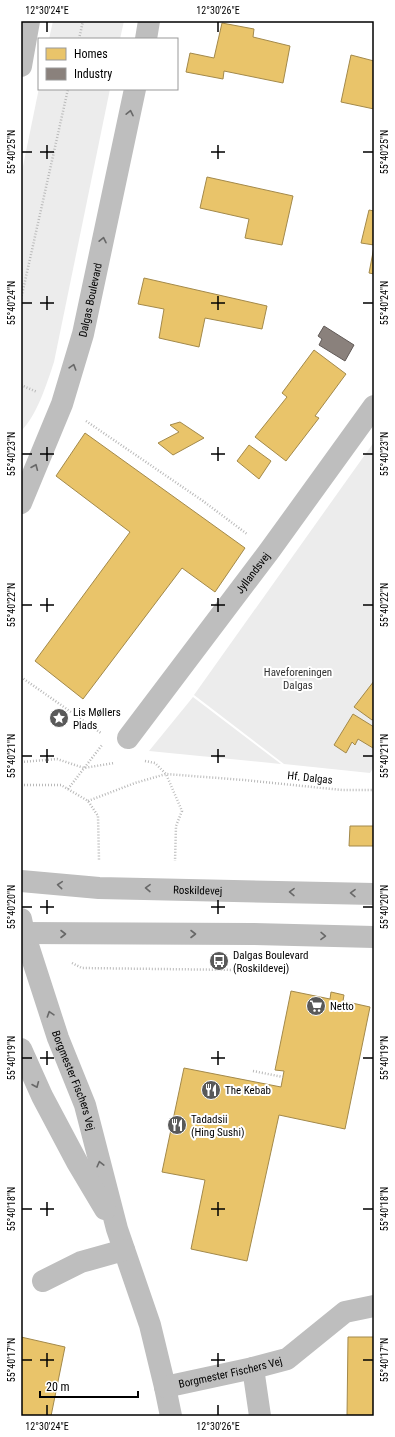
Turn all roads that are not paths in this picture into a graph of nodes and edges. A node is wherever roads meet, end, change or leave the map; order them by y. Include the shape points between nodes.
1 (29, 21) edge
2 (149, 21) edge
3 (146, 38) edge
4 (21, 66) edge
5 (135, 90) edge
6 (374, 406) edge
7 (21, 503) edge
8 (118, 738) road end
9 (21, 881) edge
10 (374, 894) edge
11 (22, 929) edge
12 (374, 937) edge
13 (21, 1049) edge
14 (117, 1229) junction
15 (124, 1250) junction
16 (43, 1281) dead end
17 (374, 1306) edge
18 (253, 1368) junction
19 (165, 1387) junction
20 (170, 1416) edge
21 (260, 1416) edge

1 - 4 street
2 - 3 street
7 -> 5 street, Dalgas Boulevard via 62,404 83,334
6 - 8 street, Jyllandsvej via 270,550
10 -> 9 street, Roskildevej via 99,888
11 -> 12 street
14 -> 11 street, Borgmester Fischers Vej via 85,1105 58,1038
13 -> 14 street, Borgmester Fischers Vej via 42,1096 77,1162
14 - 15 street, Borgmester Fischers Vej
15 - 16 street via 80,1262
15 - 19 street, Borgmester Fischers Vej via 150,1326
17 - 18 street, Borgmester Fischers Vej via 346,1312 287,1359
18 - 19 street, Borgmester Fischers Vej
18 - 21 street
19 - 20 street, Borgmester Fischers Vej

